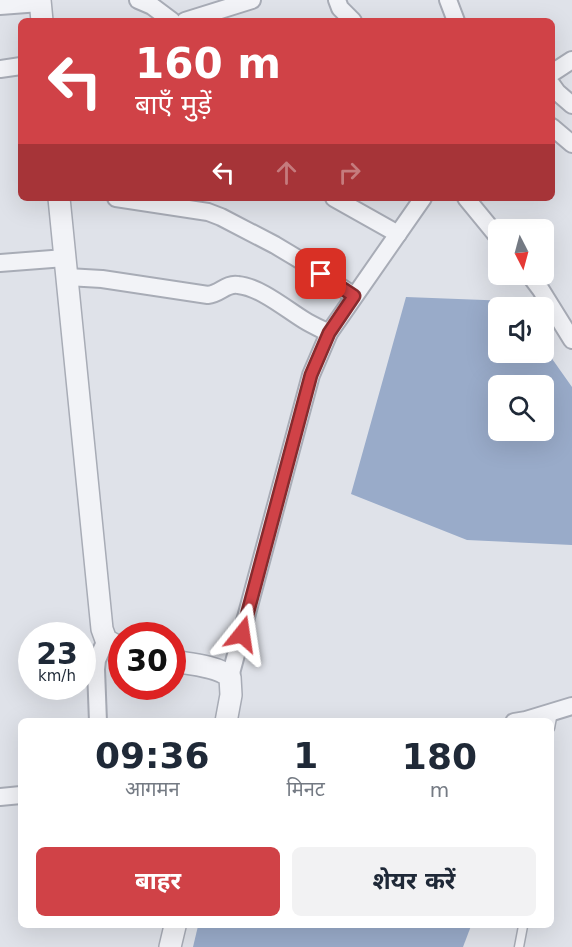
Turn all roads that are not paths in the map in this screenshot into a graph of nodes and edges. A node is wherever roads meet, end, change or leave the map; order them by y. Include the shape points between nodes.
1 (138, 0) edge
2 (252, 0) edge
3 (337, 0) edge
4 (0, 6) edge
5 (41, 8) edge
6 (168, 18) edge
7 (195, 18) edge
8 (350, 18) edge
9 (572, 60) edge
10 (18, 66) edge
11 (0, 69) edge
12 (555, 71) edge
13 (555, 89) edge
14 (572, 105) edge
15 (555, 130) edge
16 (572, 144) edge
17 (59, 201) edge
18 (136, 201) edge
19 (339, 201) edge
20 (421, 201) edge
21 (468, 201) edge
22 (488, 225) edge
23 (398, 234) junction
24 (0, 263) edge
25 (66, 267) junction
26 (537, 285) edge
27 (354, 296) junction
28 (329, 333) junction
29 (570, 333) edge
30 (108, 637) edge
31 (108, 650) edge
32 (186, 664) edge
33 (230, 677) junction
34 (572, 706) edge
35 (98, 718) edge
36 (227, 718) edge
37 (554, 719) edge
38 (18, 795) edge
39 (0, 797) edge
40 (175, 928) edge
41 (523, 928) edge
42 (170, 947) edge
43 (519, 947) edge

1 - 6 street
2 - 7 street
3 - 8 street
4 - 5 street
9 - 12 street
10 - 11 street
13 - 14 street
15 - 16 street
17 - 25 street
18 - 27 street via 221,216 290,254
19 - 23 street
20 - 23 street
21 - 22 street
23 - 27 street
24 - 25 street
25 - 28 street via 102,279 208,295 240,285
25 - 30 street via 100,615
26 - 29 street
27 - 28 street
28 - 33 street via 311,375
31 - 35 street via 97,660
32 - 33 street via 218,670
33 - 36 street
34 - 37 street
38 - 39 street
40 - 42 street
41 - 43 lane

